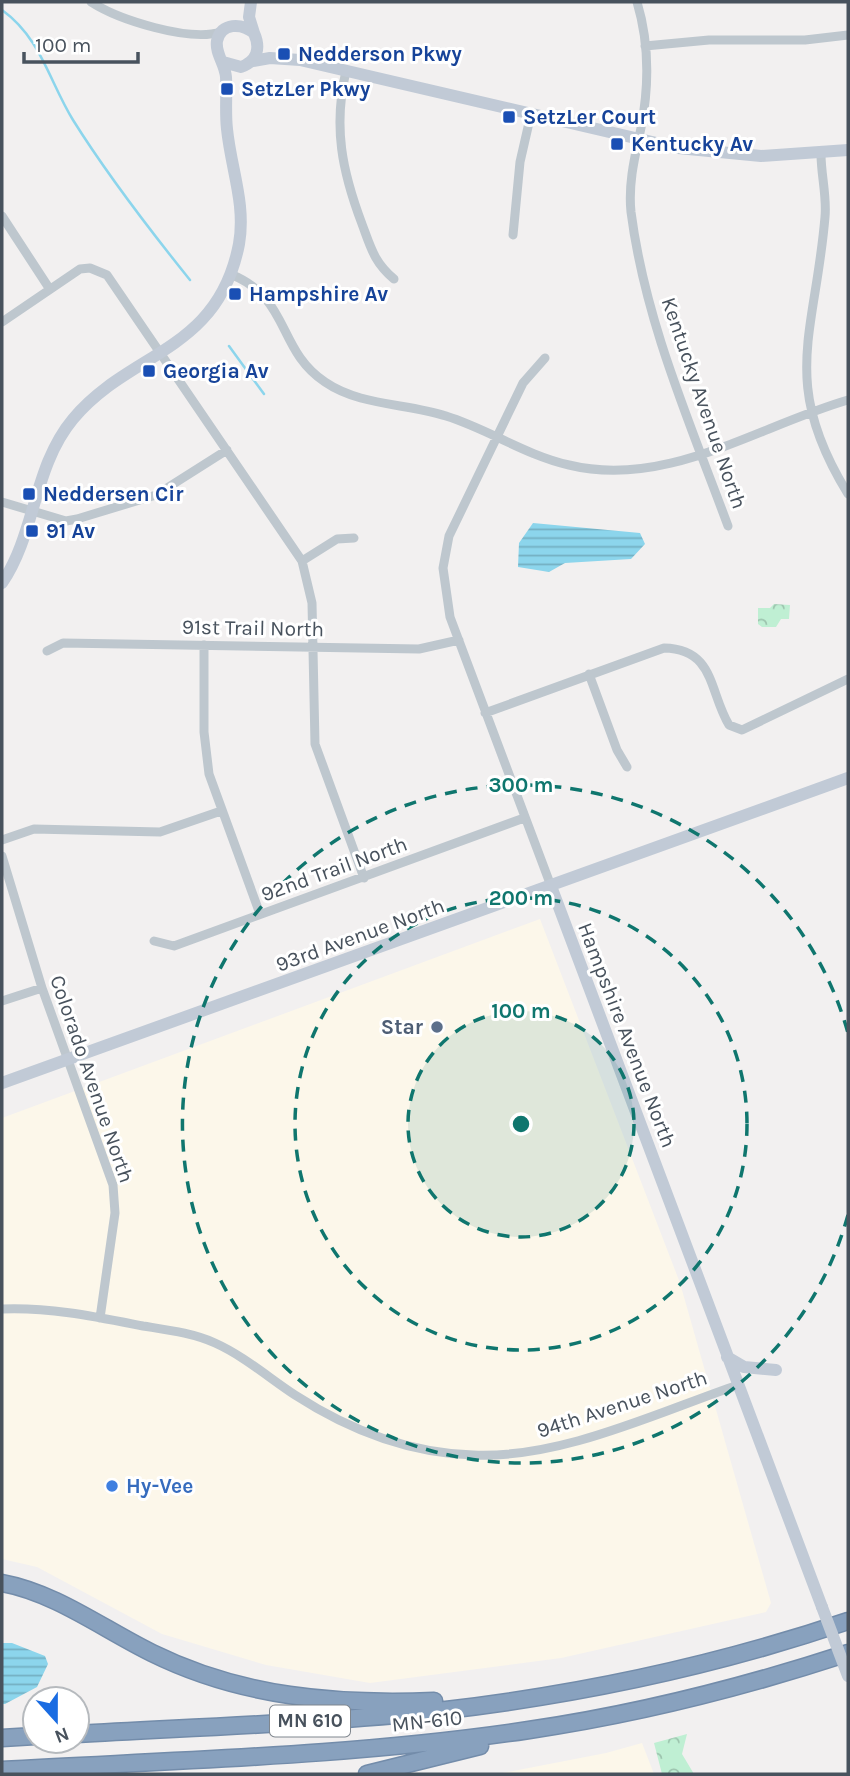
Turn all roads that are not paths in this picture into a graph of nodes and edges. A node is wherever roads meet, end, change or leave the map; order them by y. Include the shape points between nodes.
1 (249, 2) edge
2 (637, 2) edge
3 (96, 3) edge
4 (226, 29) junction
5 (190, 35) junction
6 (848, 35) edge
7 (256, 37) junction
8 (645, 46) junction
9 (220, 56) junction
10 (300, 60) junction
11 (253, 61) junction
12 (241, 67) junction
13 (346, 71) junction
14 (226, 104) junction
15 (531, 114) junction
16 (638, 139) junction
17 (848, 150) edge
18 (821, 154) junction
19 (2, 216) edge
20 (513, 235) dead end
21 (230, 274) junction
22 (394, 279) dead end
23 (50, 288) junction
24 (2, 322) edge
25 (162, 353) junction
26 (545, 358) dead end
27 (848, 400) edge
28 (811, 413) junction
29 (498, 437) junction
30 (227, 450) junction
31 (701, 453) junction
32 (848, 494) edge
33 (2, 502) edge
34 (32, 512) junction
35 (728, 526) dead end
36 (354, 538) dead end
37 (302, 561) junction
38 (2, 583) edge
39 (459, 640) junction
40 (204, 645) junction
41 (313, 647) junction
42 (47, 652) dead end
43 (589, 674) junction
44 (848, 679) edge
45 (485, 713) junction
46 (627, 767) dead end
47 (848, 778) edge
48 (221, 811) junction
49 (524, 818) junction
50 (2, 840) edge
51 (2, 856) edge
52 (364, 878) junction
53 (551, 886) junction
54 (260, 915) junction
55 (154, 942) dead end
56 (42, 988) junction
57 (2, 1001) edge
58 (67, 1059) junction
59 (2, 1083) edge
60 (2, 1310) edge
61 (100, 1318) junction
62 (727, 1357) junction
63 (776, 1370) dead end
64 (738, 1385) junction
65 (2, 1583) edge
66 (848, 1621) edge
67 (848, 1653) edge
68 (848, 1677) edge
69 (541, 1696) junction
70 (630, 1712) junction
71 (91, 1733) edge
72 (21, 1737) edge
73 (2, 1738) edge
74 (2, 1770) edge
75 (372, 1773) edge

1 - 4 street
1 - 7 street
2 - 8 street, Kentucky Avenue North
3 - 5 street via 142,23
4 - 5 street via 208,36
4 - 7 street via 240,25
4 - 9 street
5 - 9 street
6 - 8 street
7 - 10 street
7 - 11 street
8 - 16 street, Kentucky Avenue North via 646,98
9 - 12 street
9 - 14 street
10 - 11 street
10 - 13 street
11 - 12 street
12 - 14 street
13 - 15 street
13 - 22 street via 338,119 343,167 378,265
14 - 21 street via 241,217
15 - 16 street
15 - 20 street via 520,162
16 - 18 street via 719,153
16 - 31 street, Kentucky Avenue North via 631,190 634,229 658,335
17 - 18 street
18 - 28 street via 825,215 805,353
19 - 23 street
21 - 25 street via 201,322
21 - 29 street via 272,302 298,358 337,390 433,411
23 - 24 street
23 - 25 street via 90,268 107,275
25 - 30 street
25 - 34 street via 102,393 73,419 49,459
26 - 29 street, Hampshire Avenue North via 523,383
27 - 28 street
28 - 31 street
28 - 32 street via 824,452
29 - 31 street via 543,458 595,470 649,468
29 - 39 street, Hampshire Avenue North via 445,552 445,601
30 - 34 street via 141,501 65,521
30 - 37 street
31 - 35 street, Kentucky Avenue North
33 - 34 street
34 - 38 street
36 - 37 street via 337,539
37 - 41 street via 311,588
39 - 41 street, 91st Trail North via 426,648
39 - 45 street, Hampshire Avenue North
40 - 41 street, 91st Trail North
40 - 42 street, 91st Trail North via 64,643
40 - 48 street via 205,753
41 - 52 street via 318,757
43 - 44 street via 653,650 687,652 705,667 729,725 742,730
43 - 45 street
43 - 46 street
45 - 49 street, Hampshire Avenue North
47 - 53 street, 93rd Avenue North
48 - 50 street via 160,832 34,829
48 - 54 street
49 - 52 street, 92nd Trail North
49 - 53 street, Hampshire Avenue North
51 - 56 street, Colorado Avenue North
52 - 54 street, 92nd Trail North
53 - 58 street, 93rd Avenue North
53 - 62 street, Hampshire Avenue North
54 - 55 street, 92nd Trail North via 174,946
56 - 57 street
56 - 58 street, Colorado Avenue North
58 - 59 street, 93rd Avenue North
58 - 61 street, Colorado Avenue North via 113,1185 115,1213
60 - 61 street, 94th Avenue North
61 - 64 street, 94th Avenue North via 206,1339 331,1417 390,1441 444,1453 532,1452
62 - 63 street via 744,1367
62 - 64 street, Hampshire Avenue North
64 - 68 street, Hampshire Avenue North, bridge
65 - 69 highway via 40,1594 171,1662 265,1692 355,1702
66 - 69 highway, MN-610 / MN 610 via 698,1664
67 - 70 highway, MN-610 / MN 610
69 - 71 highway, MN-610 / MN 610 via 359,1718
70 - 74 highway, MN-610 / MN 610 via 531,1730 402,1745
70 - 75 highway
72 - 73 highway

